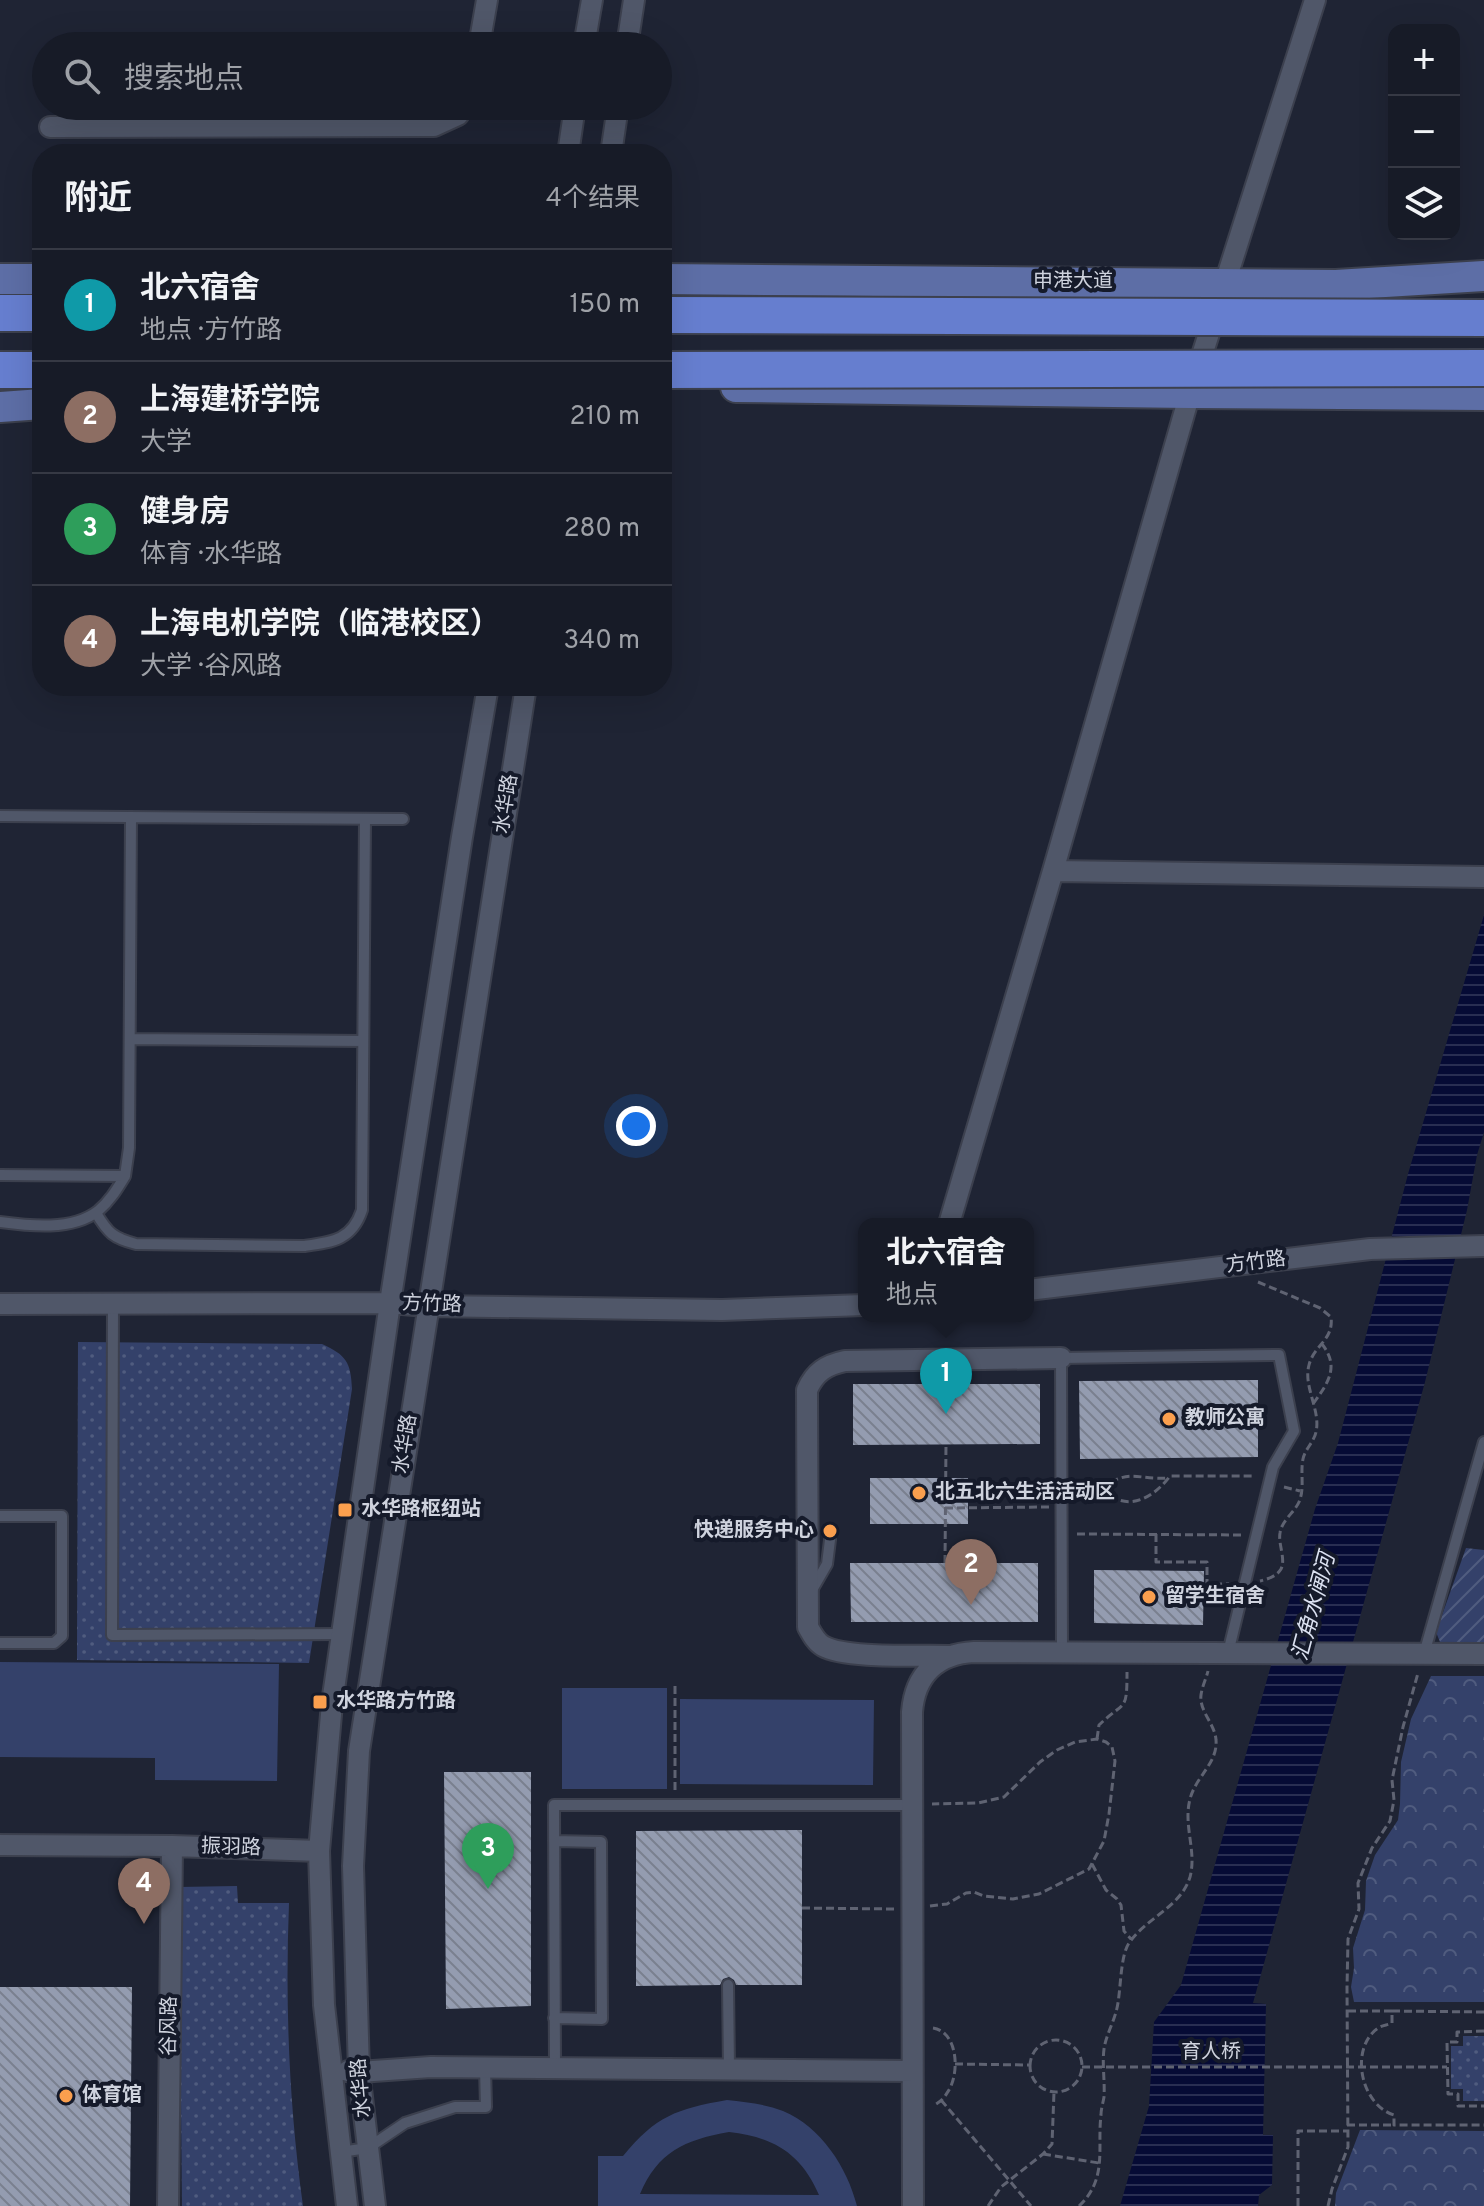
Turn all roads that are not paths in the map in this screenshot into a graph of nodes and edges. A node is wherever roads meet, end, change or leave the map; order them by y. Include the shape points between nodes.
1 (487, 0) edge
2 (592, 0) edge
3 (634, 0) edge
4 (1315, 0) edge
5 (481, 32) edge
6 (586, 32) edge
7 (629, 32) edge
8 (447, 120) edge
9 (573, 120) edge
10 (616, 120) edge
11 (50, 127) dead end
12 (569, 144) edge
13 (612, 144) edge
14 (1484, 276) edge
15 (0, 279) edge
16 (32, 279) edge
17 (672, 279) edge
18 (1225, 284) junction
19 (0, 313) edge
20 (32, 313) edge
21 (672, 315) edge
22 (1484, 318) edge
23 (1484, 368) edge
24 (0, 370) edge
25 (32, 370) edge
26 (672, 370) edge
27 (672, 386) edge
28 (1190, 393) junction
29 (1484, 395) edge
30 (32, 405) edge
31 (0, 407) edge
32 (486, 696) edge
33 (524, 696) edge
34 (0, 816) edge
35 (131, 817) junction
36 (365, 819) junction
37 (403, 819) dead end
38 (1053, 871) junction
39 (1480, 877) edge
40 (130, 1039) junction
41 (363, 1041) junction
42 (0, 1175) edge
43 (125, 1176) junction
44 (96, 1213) junction
45 (951, 1218) edge
46 (0, 1222) edge
47 (1477, 1246) edge
48 (1034, 1289) edge
49 (390, 1303) junction
50 (0, 1304) edge
51 (113, 1304) junction
52 (858, 1305) edge
53 (427, 1306) junction
54 (1061, 1358) junction
55 (1484, 1442) edge
56 (0, 1516) edge
57 (830, 1540) dead end
58 (808, 1594) junction
59 (342, 1634) junction
60 (0, 1643) edge
61 (1062, 1652) junction
62 (1221, 1652) junction
63 (1424, 1654) junction
64 (1484, 1654) edge
65 (949, 1656) junction
66 (912, 1805) junction
67 (554, 1841) junction
68 (0, 1845) edge
69 (172, 1846) junction
70 (319, 1851) junction
71 (728, 1985) dead end
72 (554, 2018) junction
73 (485, 2067) junction
74 (555, 2068) junction
75 (729, 2069) junction
76 (330, 2070) junction
77 (912, 2071) junction
78 (359, 2072) junction
79 (368, 2148) junction
80 (340, 2152) junction
81 (168, 2206) edge
82 (347, 2206) edge
83 (375, 2206) edge
84 (913, 2206) edge

1 - 5 street
2 - 6 street
3 - 7 street
4 - 18 street
8 - 11 street via 434,126
9 - 12 street
10 - 13 street
14 - 18 main road, 申港大道 via 1336,285
15 - 16 main road
17 - 18 main road, 申港大道
18 - 28 street
19 - 20 highway
21 - 22 highway, bridge
23 - 26 highway, bridge
24 - 25 highway
27 - 28 main road
28 - 29 main road
28 - 38 street
30 - 31 main road
32 - 49 street, 水华路
33 - 53 street, 水华路
34 - 35 lane
35 - 36 lane
35 - 40 lane
36 - 37 lane
36 - 41 lane
38 - 39 street
38 - 45 street
40 - 41 lane
40 - 43 lane
41 - 44 lane via 362,1210 346,1235 304,1246 136,1244 117,1239
42 - 43 lane
43 - 44 lane
44 - 46 lane via 70,1223
47 - 48 street, 方竹路 via 1370,1249
49 - 51 street, 方竹路
49 - 53 street, 方竹路
49 - 59 street, 水华路
50 - 51 street, 方竹路
51 - 59 lane via 112,1635
52 - 53 street, 方竹路 via 722,1310
53 - 78 street, 水华路 via 359,1751 353,1866
54 - 58 street via 845,1361 817,1373 807,1390
54 - 61 lane
54 - 62 lane via 1279,1355 1294,1431 1273,1467
55 - 63 lane
56 - 60 lane via 62,1516 62,1636 54,1643
57 - 58 lane via 827,1564
58 - 65 street via 808,1627 819,1644 834,1651
59 - 70 street, 水华路
61 - 62 street
61 - 65 street
62 - 63 street
63 - 64 street
65 - 66 street via 925,1673 913,1696
66 - 67 lane via 554,1805
66 - 77 street via 903,1907
67 - 72 lane
67 - 72 lane via 601,1842 602,2019
68 - 69 street, 振羽路
69 - 70 street, 振羽路
69 - 81 street, 谷风路
70 - 76 street, 水华路
71 - 75 lane
72 - 74 lane
73 - 74 street
73 - 78 street
73 - 79 lane via 486,2107 455,2107 405,2123
74 - 75 street
75 - 77 street
76 - 78 street
76 - 80 street, 水华路
77 - 84 street
78 - 79 street, 水华路
79 - 80 lane
79 - 83 street, 水华路
80 - 82 street, 水华路

